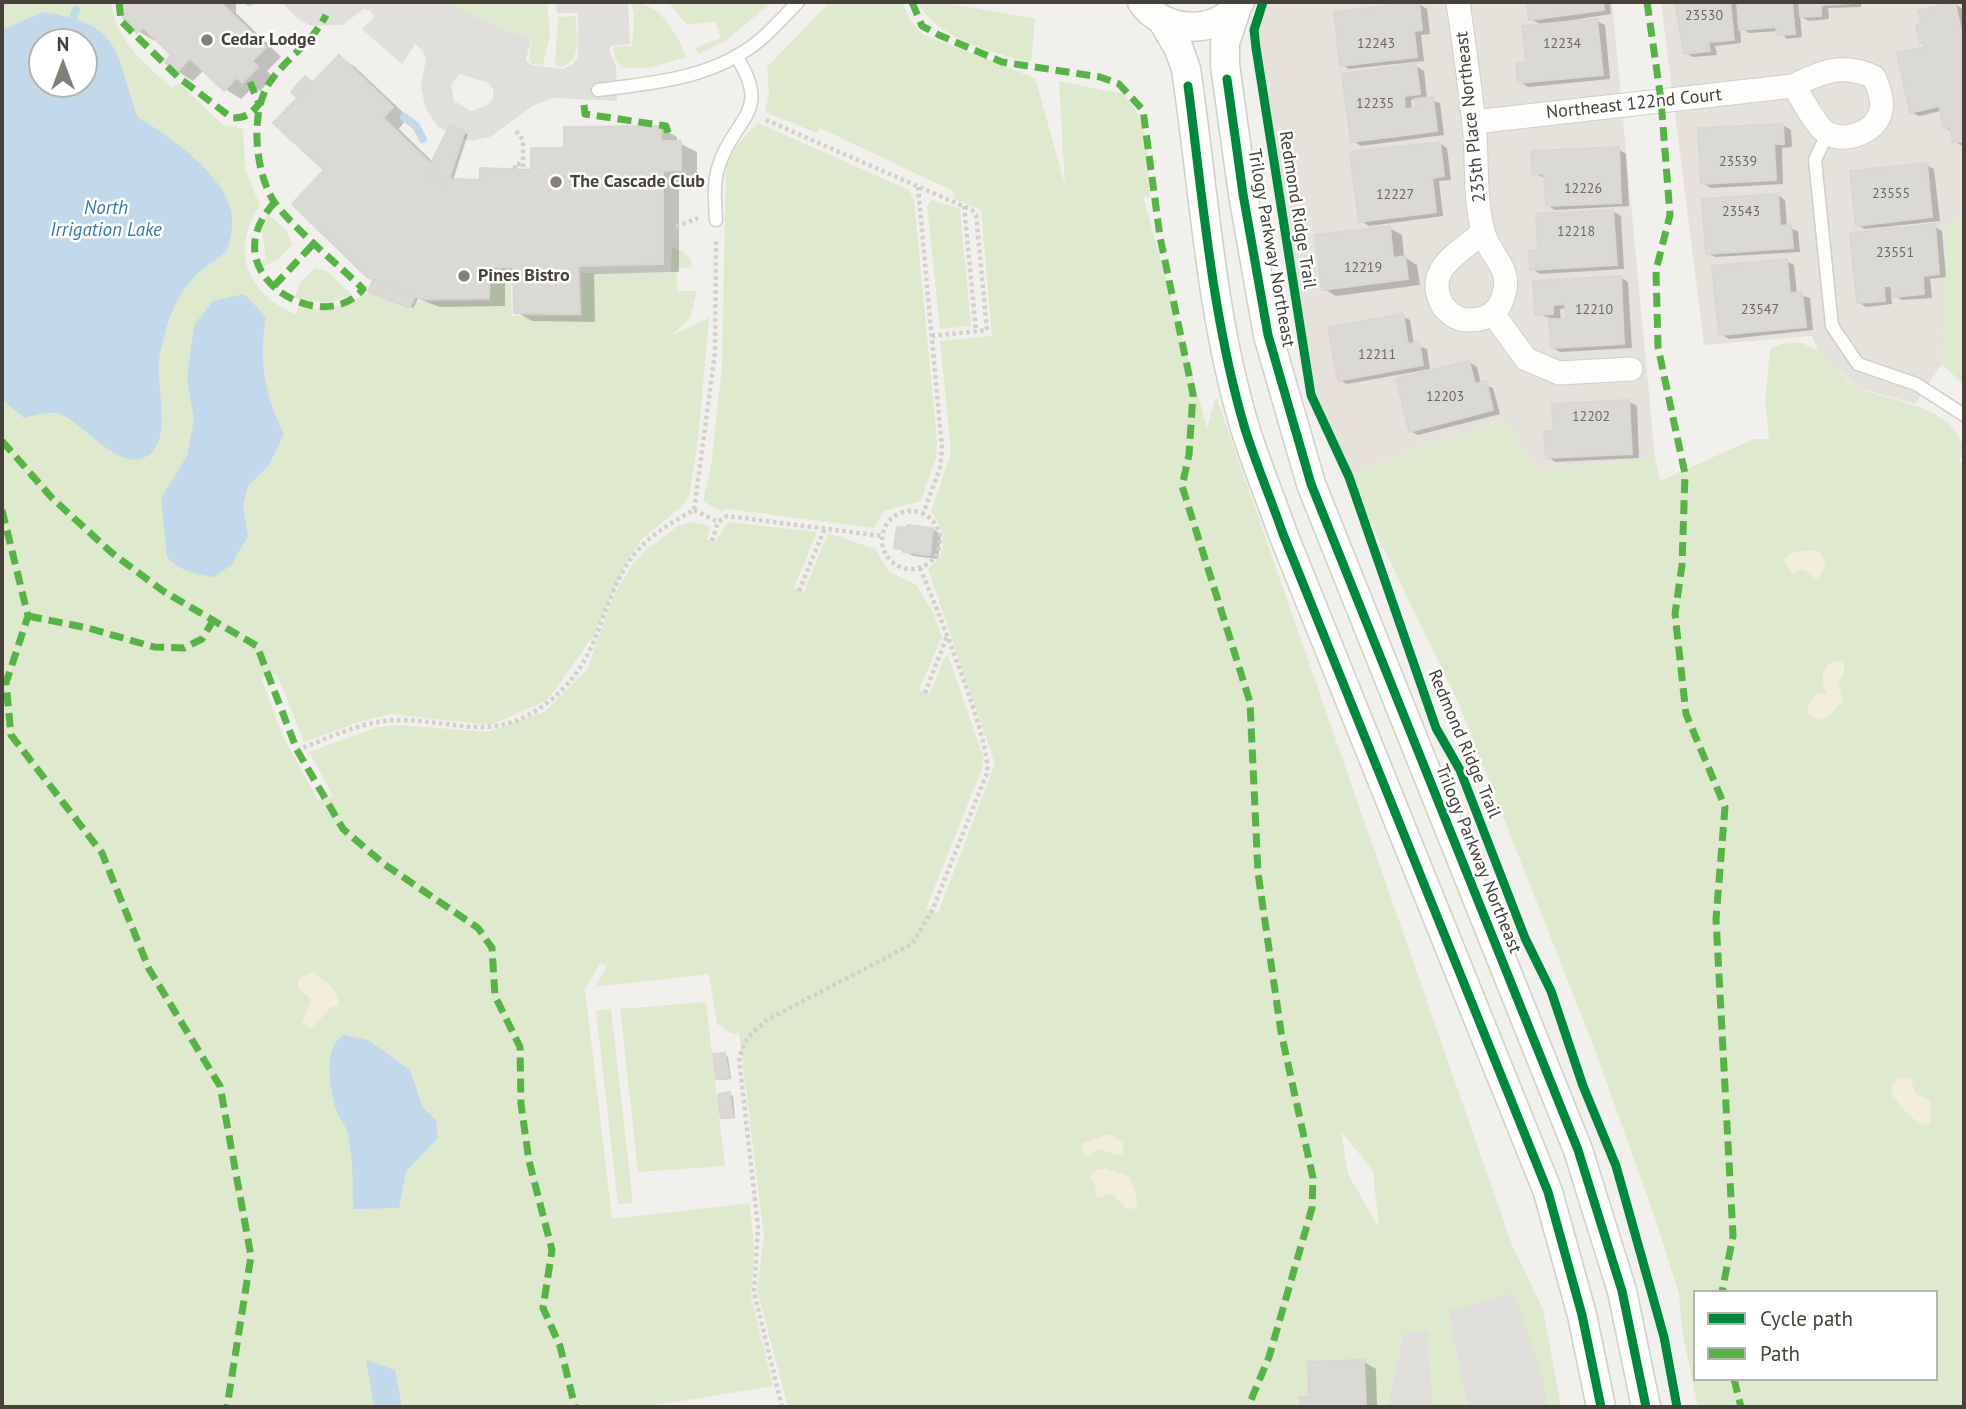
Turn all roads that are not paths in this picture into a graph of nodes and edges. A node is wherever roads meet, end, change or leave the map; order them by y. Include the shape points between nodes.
1 (798, 2) edge
2 (1458, 2) edge
3 (1239, 4) edge
4 (1146, 8) edge
5 (736, 57) junction
6 (1793, 86) junction
7 (598, 90) dead end
8 (1474, 122) junction
9 (1827, 134) junction
10 (716, 220) road end
11 (1483, 232) junction
12 (1494, 315) junction
13 (1631, 369) dead end
14 (1964, 415) edge
15 (1601, 1407) edge
16 (1646, 1407) edge

1 - 5 lane
2 - 8 street, 235th Place Northeast
3 - 4 street via 1220,20 1200,27 1181,27
3 - 16 street, Trilogy Parkway Northeast via 1225,43 1225,65 1243,194 1268,335 1311,484 1578,1150 1622,1291
4 - 15 street via 1179,49 1186,69 1211,261 1245,428 1283,534 1548,1192 1582,1315
5 - 7 lane via 670,81
5 - 10 lane via 751,82 749,112 719,165
6 - 8 street, Northeast 122nd Court
6 - 9 street
6 - 9 street, Northeast 122nd Court via 1834,70 1855,68 1874,77 1881,97 1880,116 1867,131 1847,137
8 - 11 street, 235th Place Northeast
9 - 14 lane via 1815,160 1832,326 1858,364 1916,384
11 - 12 street, 235th Place Northeast via 1504,268 1506,285
11 - 12 street via 1447,258 1437,276 1437,294 1446,310 1460,319
12 - 13 street via 1526,359 1559,373

